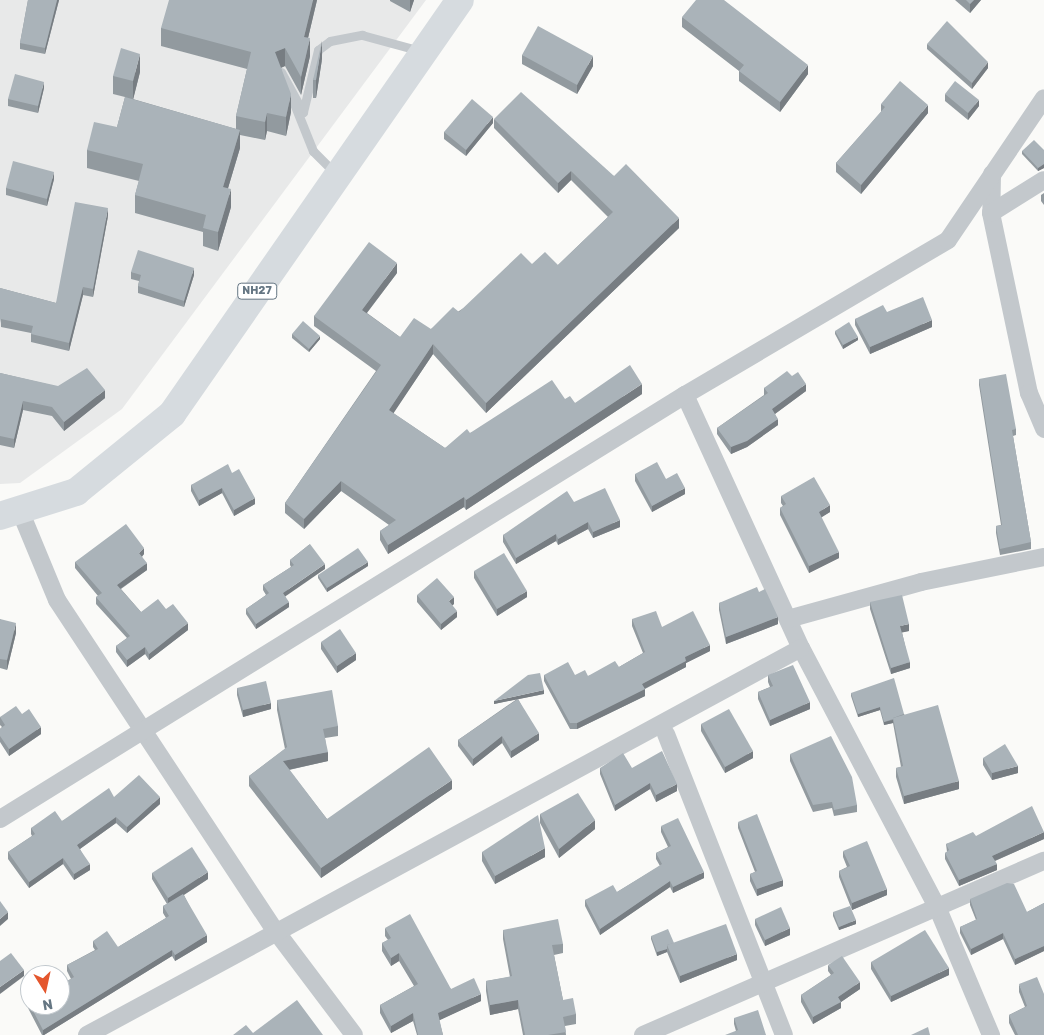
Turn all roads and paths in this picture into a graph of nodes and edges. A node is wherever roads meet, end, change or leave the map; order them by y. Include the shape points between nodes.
1 (460, 0) edge
2 (423, 52) junction
3 (1044, 98) edge
4 (992, 174) junction
5 (338, 176) junction
6 (1044, 180) edge
7 (991, 213) junction
8 (685, 395) junction
9 (1044, 428) edge
10 (11, 515) edge
11 (1044, 557) edge
12 (788, 620) junction
13 (801, 648) junction
14 (144, 732) junction
15 (666, 734) dead end
16 (0, 819) edge
17 (1044, 861) edge
18 (938, 909) junction
19 (275, 930) junction
20 (762, 983) junction
21 (87, 1035) edge
22 (354, 1035) edge
23 (643, 1035) edge
24 (784, 1035) edge
25 (991, 1035) edge

1 - 2 highway, NH27
2 - 5 highway, NH27
2 - 5 lane via 362,35 330,41 318,50 303,112 281,71 313,151
3 - 4 street
4 - 7 street
4 - 8 street via 948,240
5 - 10 highway, NH27 via 172,414 76,492
6 - 7 street
7 - 9 street via 1029,393
8 - 12 street
8 - 14 street
10 - 14 street via 57,600
11 - 12 street via 921,582
12 - 13 street
13 - 18 street
13 - 19 street
14 - 16 street
14 - 19 street
15 - 20 street
17 - 18 street
18 - 20 street
18 - 25 street
19 - 21 street
19 - 22 street
20 - 23 street
20 - 24 street

